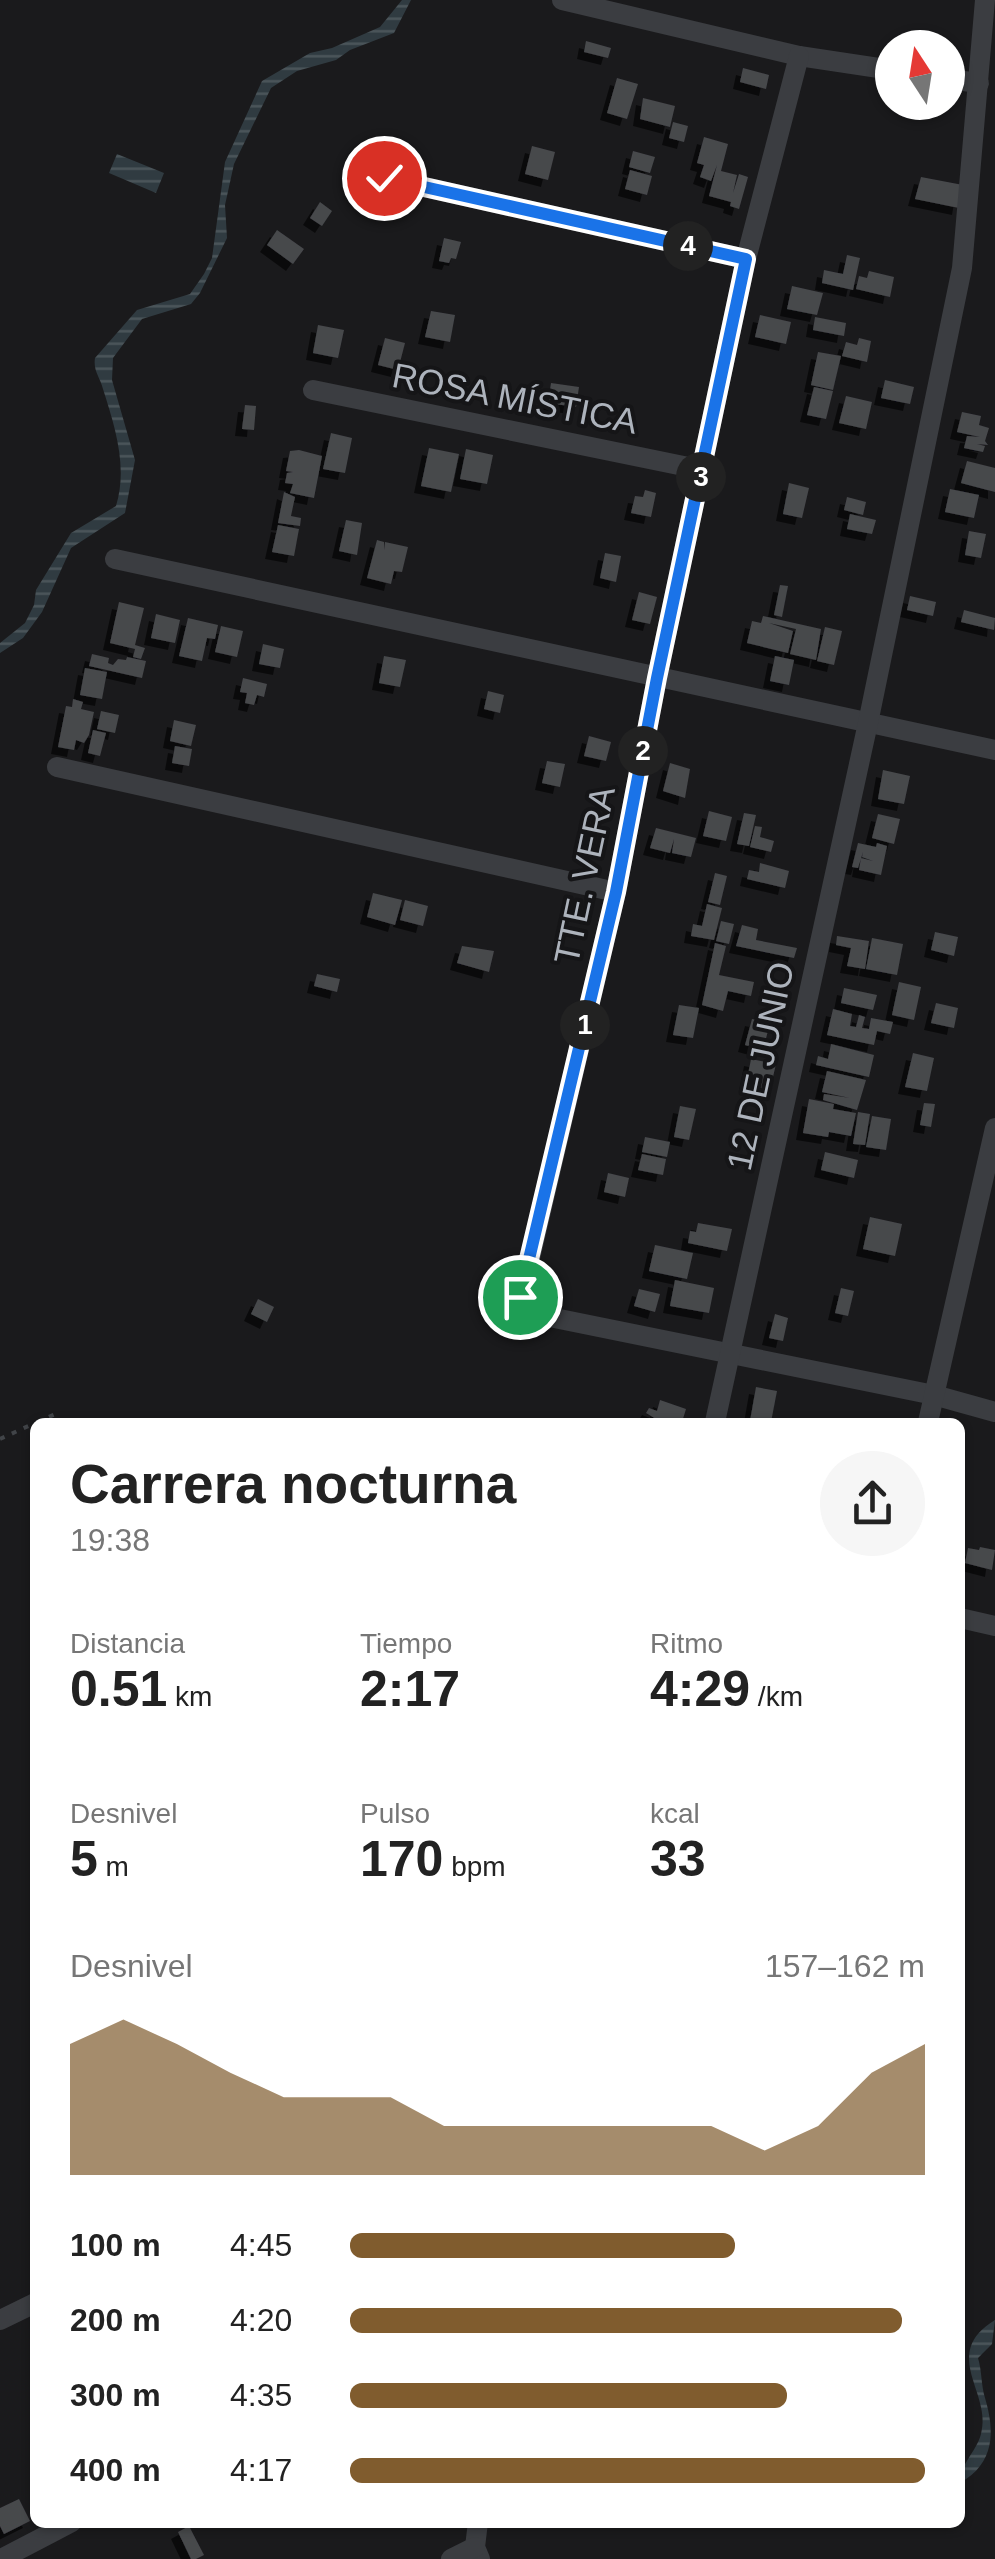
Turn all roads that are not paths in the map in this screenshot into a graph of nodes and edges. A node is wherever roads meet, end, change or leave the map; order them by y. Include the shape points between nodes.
1 (562, 0) edge
2 (984, 0) edge
3 (798, 56) junction
4 (875, 67) edge
5 (965, 82) edge
6 (979, 84) junction
7 (384, 178) dead end
8 (746, 259) junction
9 (313, 390) dead end
10 (703, 470) junction
11 (115, 559) dead end
12 (657, 678) junction
13 (868, 723) junction
14 (995, 750) edge
15 (57, 767) dead end
16 (616, 892) junction
17 (995, 1128) edge
18 (988, 1189) edge
19 (731, 1353) junction
20 (934, 1395) junction
21 (995, 1412) edge
22 (716, 1418) edge
23 (929, 1418) edge
24 (965, 1619) edge
25 (995, 1626) edge
26 (30, 2305) edge
27 (0, 2320) edge
28 (60, 2528) edge
29 (478, 2528) edge
30 (477, 2553) edge
31 (1, 2559) edge
32 (451, 2559) edge

1 - 3 street
2 - 6 street, 12 DE JUNIO
3 - 4 street
3 - 8 street, TTE. VERA
5 - 6 street
6 - 13 street, 12 DE JUNIO via 962,268
7 - 8 street
8 - 10 street, TTE. VERA
9 - 10 street, ROSA MÍSTICA
10 - 12 street, TTE. VERA
11 - 12 street
12 - 13 street
12 - 16 street, TTE. VERA
13 - 14 street
13 - 19 street, 12 DE JUNIO
15 - 16 street
16 - 19 street, TTE. VERA via 519,1305 525,1312
17 - 18 street
18 - 20 street
19 - 20 street
19 - 22 street, 12 DE JUNIO
20 - 21 street
20 - 23 street
24 - 25 street
26 - 27 street
28 - 31 street
29 - 30 street
30 - 32 street

